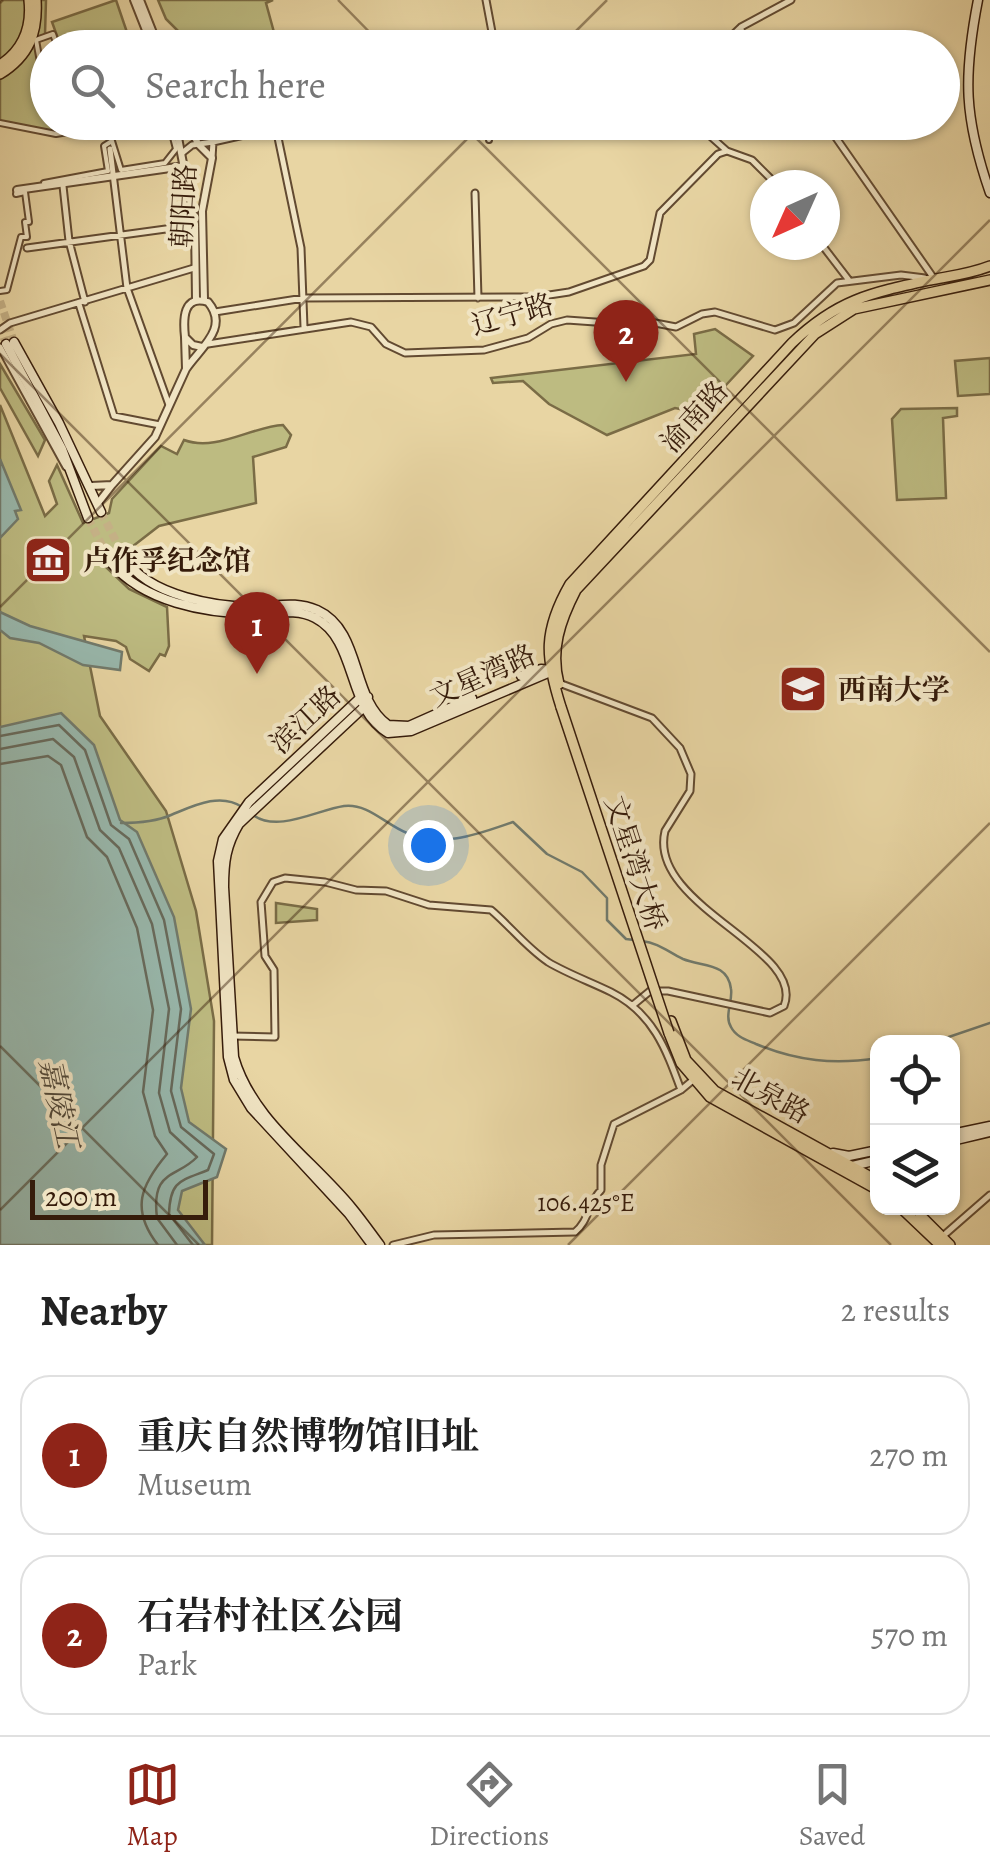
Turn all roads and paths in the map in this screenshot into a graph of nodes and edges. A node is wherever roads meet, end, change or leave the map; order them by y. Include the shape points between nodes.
1 (33, 0) edge
2 (137, 0) edge
3 (486, 0) edge
4 (790, 0) edge
5 (978, 0) edge
6 (741, 26) junction
7 (35, 30) edge
8 (149, 30) edge
9 (492, 30) edge
10 (737, 30) edge
11 (741, 30) edge
12 (30, 43) edge
13 (0, 65) edge
14 (0, 74) edge
15 (0, 123) edge
16 (30, 129) edge
17 (175, 140) edge
18 (178, 140) edge
19 (196, 140) edge
20 (222, 140) edge
21 (278, 140) edge
22 (715, 140) edge
23 (837, 140) edge
24 (213, 142) junction
25 (198, 144) junction
26 (110, 149) dead end
27 (727, 151) junction
28 (182, 153) junction
29 (212, 158) junction
30 (184, 166) junction
31 (762, 170) edge
32 (112, 177) junction
33 (63, 186) junction
34 (17, 190) junction
35 (475, 193) dead end
36 (990, 193) edge
37 (195, 225) junction
38 (119, 234) junction
39 (69, 241) junction
40 (26, 248) dead end
41 (833, 260) edge
42 (990, 266) edge
43 (194, 268) junction
44 (848, 279) junction
45 (934, 280) junction
46 (990, 280) edge
47 (127, 288) junction
48 (0, 291) edge
49 (942, 291) junction
50 (304, 298) junction
51 (478, 298) junction
52 (200, 299) junction
53 (82, 303) junction
54 (214, 312) junction
55 (304, 327) junction
56 (0, 330) edge
57 (185, 337) junction
58 (7, 344) edge
59 (205, 346) junction
60 (186, 369) junction
61 (169, 406) junction
62 (160, 425) junction
63 (112, 485) junction
64 (91, 486) junction
65 (100, 507) joint
66 (88, 518) tunnel mouth
67 (124, 557) tunnel mouth
68 (111, 564) tunnel mouth
69 (551, 671) junction
70 (559, 683) junction
71 (364, 700) junction
72 (564, 706) junction
73 (221, 861) junction
74 (634, 1005) junction
75 (671, 1021) joint
76 (669, 1033) joint
77 (232, 1036) junction
78 (693, 1080) junction
79 (681, 1090) junction
80 (989, 1130) edge
81 (960, 1136) edge
82 (828, 1152) junction
83 (870, 1152) edge
84 (870, 1163) edge
85 (848, 1167) junction
86 (870, 1180) edge
87 (990, 1195) edge
88 (910, 1215) edge
89 (918, 1215) edge
90 (942, 1242) edge
91 (372, 1245) edge
92 (380, 1245) edge
93 (393, 1245) edge

1 - 7 main road
1 - 13 main road via 26,36
2 - 8 street
3 - 9 street
4 - 6 street
5 - 36 main road via 966,70 968,114
6 - 10 street
6 - 11 street
12 - 14 main road
15 - 16 street
17 - 34 street via 165,163 120,170 112,142 104,146 108,171
18 - 28 street
19 - 25 street, 朝阳路
20 - 24 street
21 - 50 street via 301,248
22 - 27 street
23 - 45 street
24 - 25 street
24 - 29 street
25 - 28 street
25 - 29 street, 朝阳路
26 - 32 street
27 - 31 street
27 - 51 street via 660,213 644,266 569,292
28 - 30 street
29 - 52 street, 朝阳路 via 202,210
30 - 32 street
30 - 37 street
32 - 33 street
32 - 38 street
33 - 34 street
33 - 39 street
34 - 48 street via 25,192 27,238 21,237 7,290
35 - 51 street
37 - 38 street
37 - 43 street
38 - 39 street
38 - 47 street
39 - 40 street
39 - 53 street
41 - 44 street
42 - 45 main road, 渝南路
43 - 47 street
43 - 52 street
44 - 45 street
44 - 55 street, 辽宁路 via 828,288 794,323 775,330 715,312 676,328 630,318 609,324 567,320 484,350 405,353 362,322
45 - 49 street
45 - 69 main road, 渝南路 via 852,300 792,343 570,584 552,621
46 - 49 main road, 渝南路
47 - 53 street
47 - 61 street
49 - 69 main road, 渝南路 via 854,309 805,344 576,590 560,624
50 - 51 street
50 - 54 street
50 - 55 street
52 - 54 street
52 - 57 street via 186,308
53 - 56 street
53 - 62 street via 114,416
54 - 59 street via 214,335
55 - 59 street, 辽宁路
57 - 59 street
57 - 60 street
58 - 64 main road
58 - 66 main road via 56,437
59 - 60 street
60 - 61 street
61 - 62 street
62 - 63 street
63 - 64 street
63 - 65 street
64 - 65 main road
67 - 71 main road, 文星湾路 via 132,571 162,591 228,603 287,603 330,617 344,636
68 - 71 main road, 文星湾路 via 160,598 228,612 315,618 333,634
69 - 70 main road, 渝南路
69 - 71 main road, 文星湾路 via 530,672 402,727 378,718
69 - 72 main road, 渝南路
70 - 72 main road, 渝南路
70 - 74 street via 652,718 680,748 690,791 666,832 668,861 696,900 786,981 788,993 779,1011 668,991 650,991
71 - 73 main road, 滨江路 via 239,824
72 - 75 main road, 文星湾大桥, bridge
72 - 76 main road, 文星湾大桥, bridge
73 - 77 main road, 滨江路
73 - 91 main road, 滨江路 via 234,1080 250,1108
74 - 77 street via 551,964 491,910 285,878 273,882 262,902 276,1038
74 - 79 street via 664,1044
75 - 82 main road, 北泉路 via 686,1060 716,1091
76 - 78 main road, 北泉路
77 - 92 main road, 滨江路 via 240,1078 256,1105
78 - 79 street
78 - 85 main road, 北泉路 via 731,1110
79 - 93 street via 614,1124 600,1165 602,1190 575,1232 434,1235
80 - 81 main road
82 - 83 main road
82 - 85 main road, 北泉路
84 - 85 main road
85 - 86 main road, 北泉路
87 - 90 street
88 - 90 main road
89 - 90 main road

